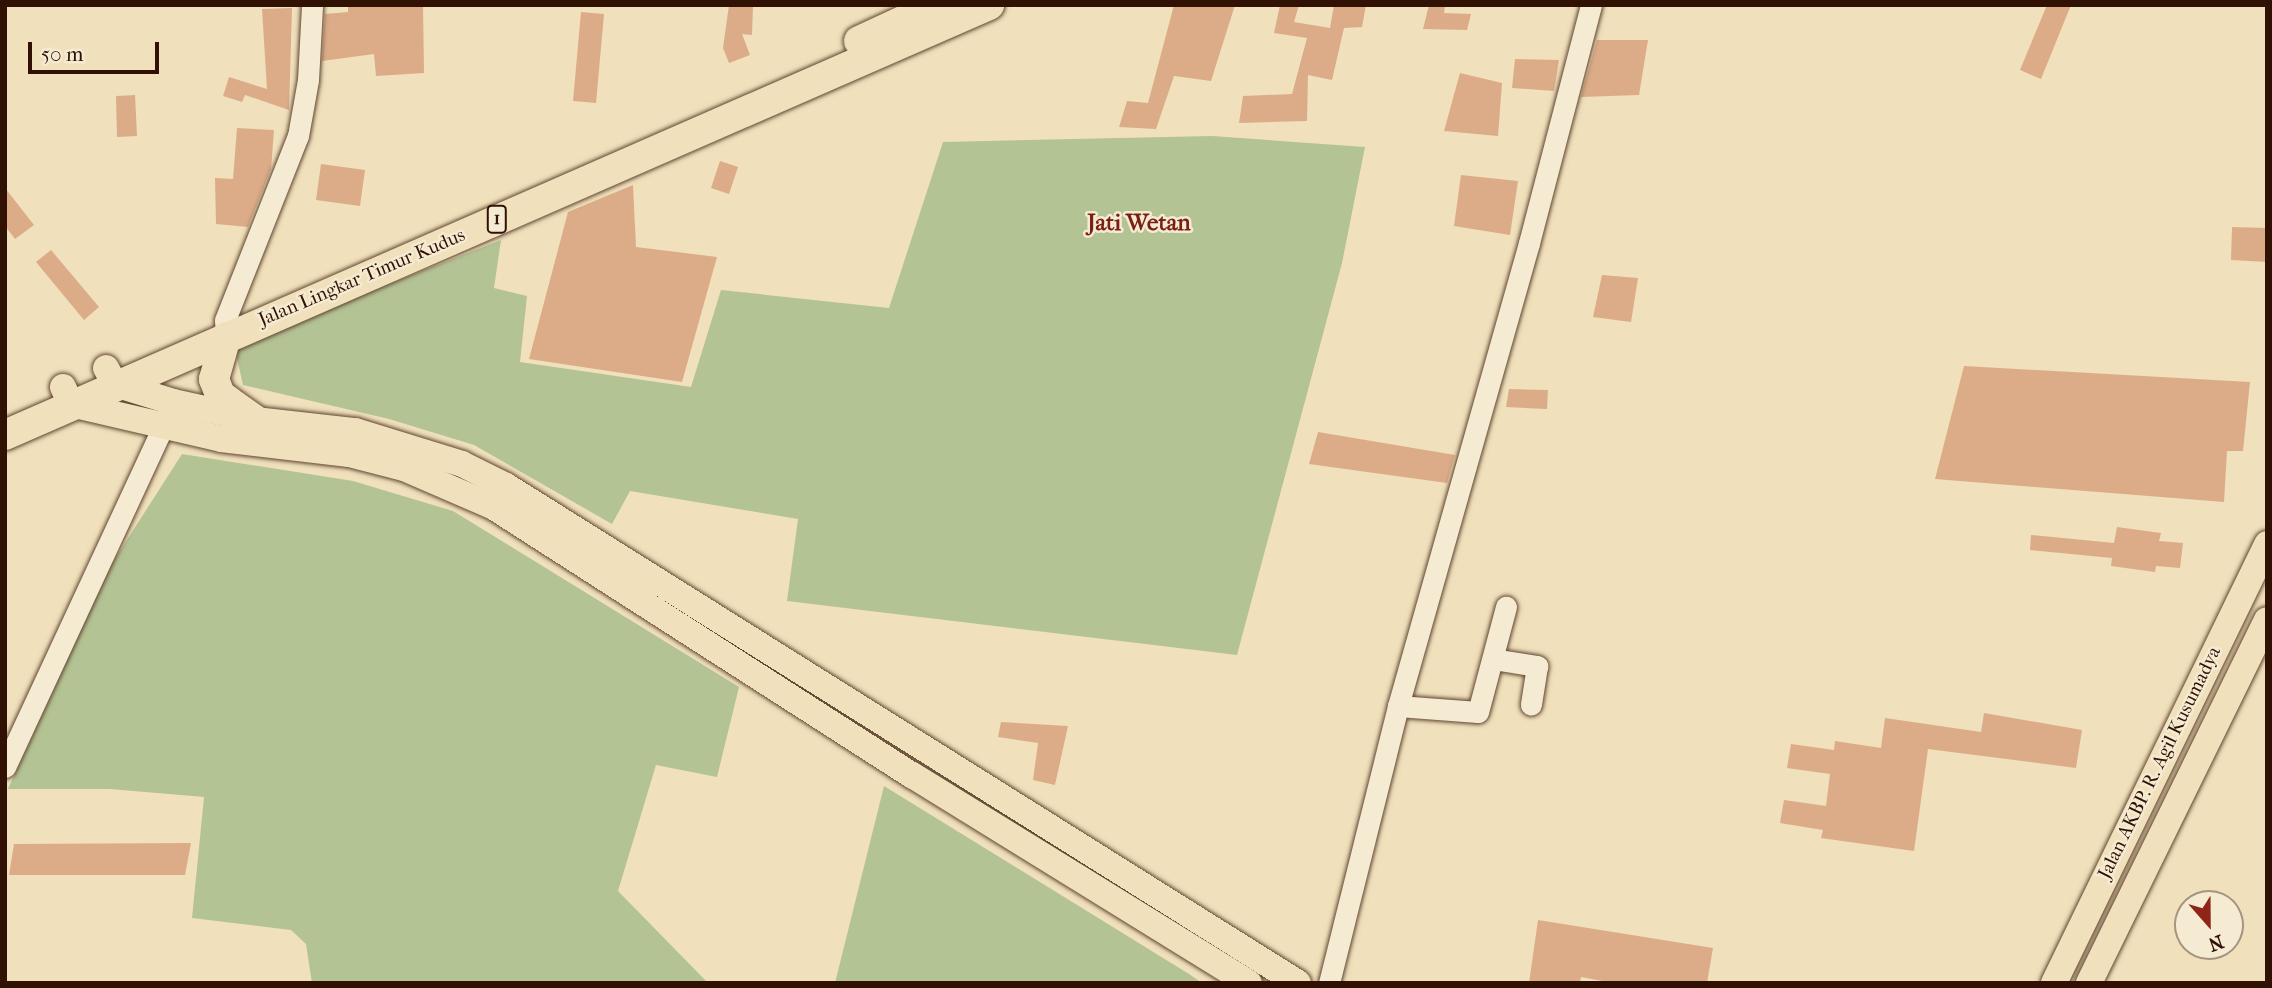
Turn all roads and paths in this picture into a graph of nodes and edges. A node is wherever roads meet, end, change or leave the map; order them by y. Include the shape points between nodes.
1 (312, 5) edge
2 (937, 5) edge
3 (989, 5) edge
4 (1591, 5) edge
5 (226, 328) junction
6 (111, 376) junction
7 (67, 396) junction
8 (170, 413) junction
9 (5, 414) edge
10 (255, 420) junction
11 (5, 435) edge
12 (2267, 544) edge
13 (1506, 607) dead end
14 (2267, 620) edge
15 (1493, 659) junction
16 (1531, 705) dead end
17 (1398, 706) junction
18 (5, 767) edge
19 (1249, 983) edge
20 (1298, 983) edge
21 (1329, 983) edge
22 (2054, 983) edge
23 (2090, 983) edge

1 - 5 street via 308,80 298,136
2 - 5 highway, Jalan Lingkar Timur Kudus / 1
3 - 5 highway, Jalan Lingkar Timur Kudus / 1
4 - 17 street
5 - 6 highway, Jalan Lingkar Timur Kudus / 1
5 - 10 highway via 214,379 220,395
6 - 7 highway, Jalan Lingkar Timur Kudus / 1
6 - 8 main road
7 - 8 main road
7 - 9 highway, Jalan Lingkar Timur Kudus / 1
7 - 11 highway, Jalan Lingkar Timur Kudus / 1
8 - 10 main road
8 - 18 street
8 - 19 main road via 221,439 349,454 404,468 494,507 912,775
10 - 20 main road via 355,431 461,464 506,486
12 - 22 main road, Jalan AKBP. R. Agil Kusumadya
13 - 15 street
14 - 23 main road, Jalan AKBP. R. Agil Kusumadya
15 - 16 street via 1538,666
15 - 17 street via 1478,712
17 - 21 street

